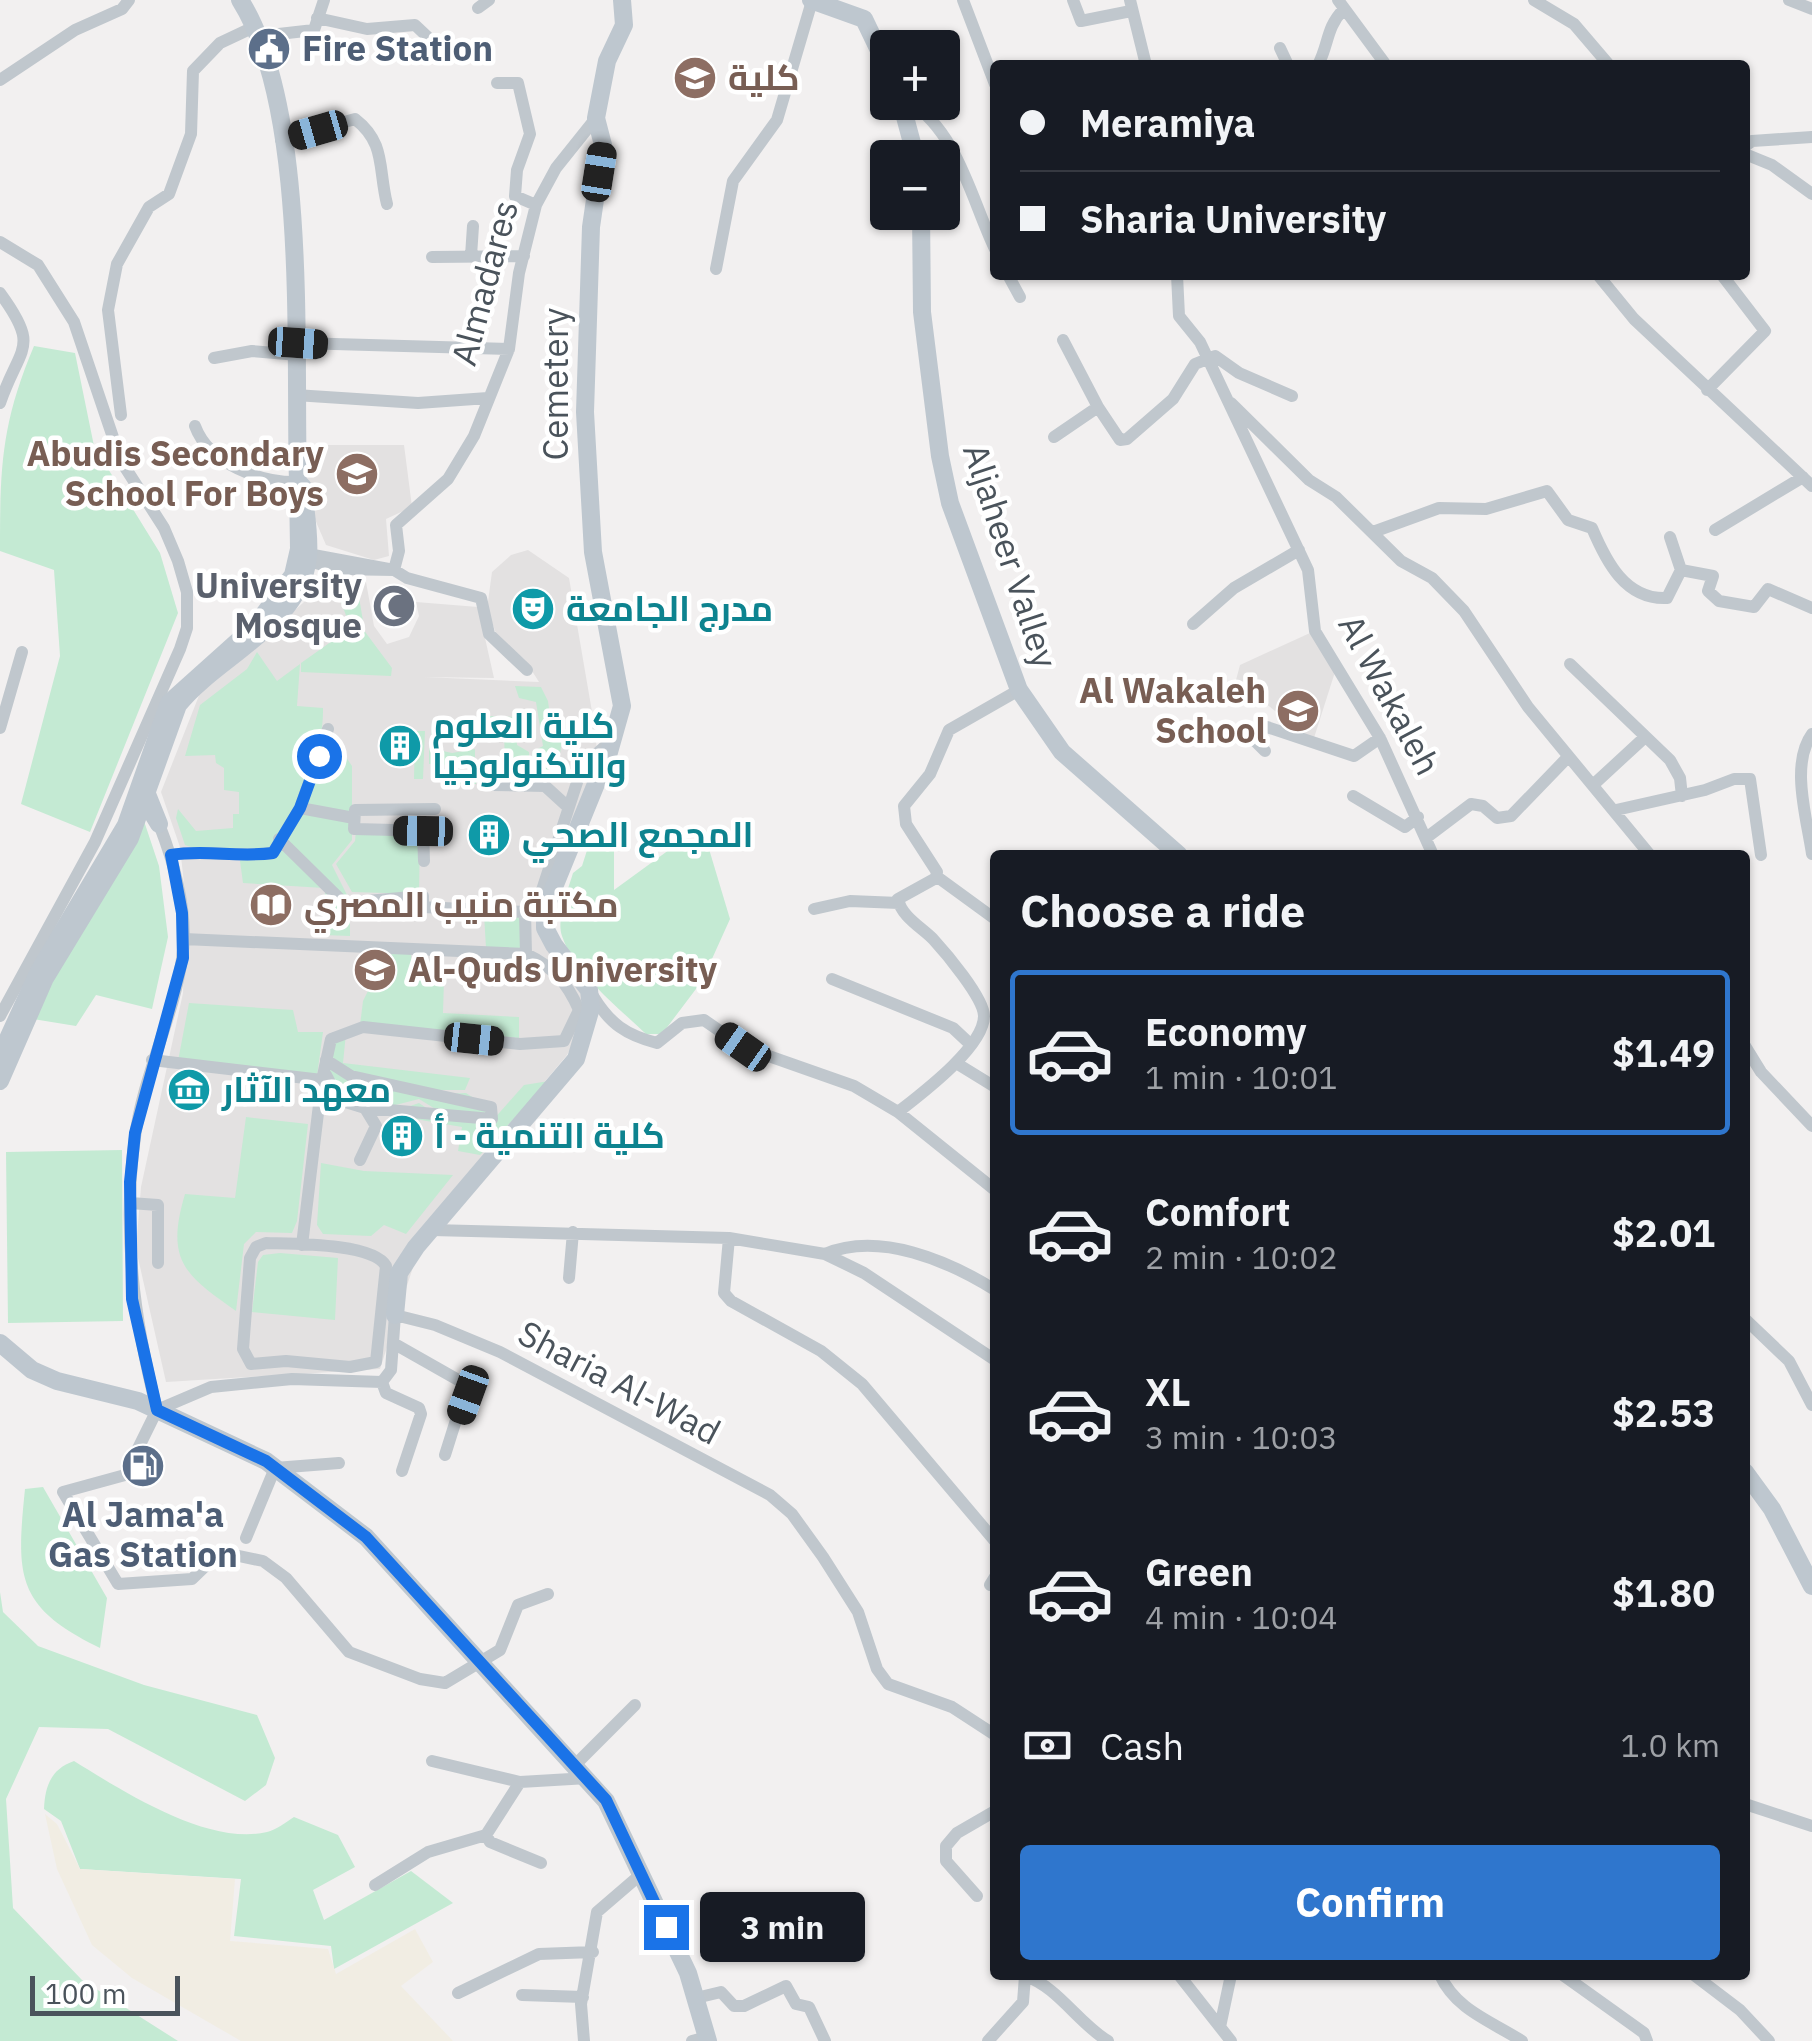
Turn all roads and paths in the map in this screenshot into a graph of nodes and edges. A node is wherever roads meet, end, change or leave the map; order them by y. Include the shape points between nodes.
1 (129, 0) edge
2 (240, 0) edge
3 (324, 0) edge
4 (622, 0) edge
5 (963, 0) edge
6 (1074, 0) edge
7 (1788, 0) edge
8 (811, 1) edge
9 (1539, 1) edge
10 (1131, 5) edge
11 (1341, 5) edge
12 (1812, 9) edge
13 (317, 18) junction
14 (259, 31) junction
15 (870, 31) edge
16 (434, 42) dead end
17 (1280, 48) dead end
18 (1144, 60) edge
19 (1286, 60) edge
20 (1319, 60) edge
21 (1382, 60) edge
22 (1605, 60) edge
23 (990, 71) edge
24 (0, 80) edge
25 (496, 84) dead end
26 (596, 118) junction
27 (929, 120) edge
28 (1812, 137) edge
29 (281, 140) junction
30 (1750, 143) edge
31 (1750, 156) edge
32 (1812, 194) edge
33 (387, 204) dead end
34 (536, 205) junction
35 (473, 226) dead end
36 (921, 230) edge
37 (990, 237) edge
38 (0, 242) edge
39 (471, 256) junction
40 (524, 256) junction
41 (432, 257) dead end
42 (716, 269) dead end
43 (1011, 280) edge
44 (1177, 280) edge
45 (1602, 280) edge
46 (1726, 280) edge
47 (0, 293) edge
48 (1020, 297) dead end
49 (1063, 340) dead end
50 (298, 349) junction
51 (509, 349) junction
52 (1207, 357) junction
53 (214, 358) dead end
54 (1706, 390) junction
55 (295, 396) junction
56 (1292, 396) dead end
57 (488, 398) junction
58 (1225, 398) junction
59 (0, 403) edge
60 (1098, 407) junction
61 (121, 415) dead end
62 (195, 426) dead end
63 (1054, 437) dead end
64 (1807, 476) edge
65 (298, 482) junction
66 (1715, 530) dead end
67 (1374, 532) junction
68 (1670, 537) dead end
69 (1299, 550) junction
70 (304, 558) junction
71 (394, 570) junction
72 (1681, 570) junction
73 (1812, 608) edge
74 (1194, 624) dead end
75 (22, 652) dead end
76 (1570, 664) dead end
77 (527, 670) dead end
78 (1019, 690) junction
79 (0, 728) edge
80 (328, 730) dead end
81 (1812, 734) edge
82 (1380, 738) junction
83 (1644, 738) junction
84 (612, 740) junction
85 (1265, 751) dead end
86 (1568, 757) junction
87 (492, 785) dead end
88 (1593, 785) junction
89 (144, 796) junction
90 (1353, 796) dead end
91 (1682, 796) junction
92 (568, 807) junction
93 (300, 808) junction
94 (435, 810) dead end
95 (1616, 810) junction
96 (1418, 817) junction
97 (354, 818) junction
98 (159, 824) joint
99 (1426, 838) junction
100 (280, 839) junction
101 (1173, 850) edge
102 (1431, 850) edge
103 (1646, 850) edge
104 (1812, 854) edge
105 (171, 855) junction
106 (1762, 855) dead end
107 (424, 861) dead end
108 (936, 876) junction
109 (899, 903) junction
110 (814, 910) dead end
111 (525, 912) junction
112 (990, 915) edge
113 (184, 939) junction
114 (526, 954) junction
115 (832, 979) dead end
116 (590, 990) junction
117 (0, 1016) edge
118 (969, 1043) junction
119 (1750, 1055) edge
120 (0, 1056) edge
121 (152, 1060) junction
122 (956, 1062) junction
123 (324, 1071) junction
124 (0, 1081) edge
125 (990, 1083) edge
126 (365, 1108) junction
127 (898, 1112) junction
128 (1812, 1126) edge
129 (360, 1160) dead end
130 (990, 1186) edge
131 (130, 1203) junction
132 (432, 1230) junction
133 (573, 1232) junction
134 (729, 1238) junction
135 (302, 1244) junction
136 (825, 1254) junction
137 (158, 1264) dead end
138 (569, 1278) dead end
139 (990, 1287) edge
140 (395, 1315) junction
141 (1750, 1323) edge
142 (0, 1343) edge
143 (393, 1343) junction
144 (0, 1355) edge
145 (990, 1357) edge
146 (382, 1382) junction
147 (1812, 1405) edge
148 (157, 1410) junction
149 (445, 1455) dead end
150 (339, 1463) dead end
151 (275, 1468) junction
152 (402, 1471) dead end
153 (1750, 1479) edge
154 (990, 1535) edge
155 (246, 1538) dead end
156 (1812, 1586) edge
157 (548, 1594) dead end
158 (482, 1660) junction
159 (635, 1705) dead end
160 (990, 1732) edge
161 (432, 1761) dead end
162 (582, 1771) junction
163 (520, 1782) junction
164 (1750, 1806) edge
165 (990, 1815) edge
166 (1812, 1826) edge
167 (486, 1835) junction
168 (541, 1863) dead end
169 (640, 1874) junction
170 (375, 1885) dead end
171 (977, 1896) dead end
172 (592, 1952) junction
173 (1025, 1980) edge
174 (1035, 1980) edge
175 (1183, 1980) edge
176 (1230, 1980) edge
177 (1442, 1980) edge
178 (1570, 1980) edge
179 (1701, 1980) edge
180 (458, 1993) dead end
181 (522, 1996) dead end
182 (583, 1998) junction
183 (696, 1998) junction
184 (1220, 2027) junction
185 (702, 2040) edge
186 (584, 2041) edge
187 (824, 2041) edge
188 (988, 2041) edge
189 (1108, 2041) edge
190 (1231, 2041) edge
191 (1522, 2041) edge
192 (1646, 2041) edge
193 (1769, 2041) edge

1 - 24 street
2 - 14 main road
3 - 13 street
4 - 26 main road, Almadares via 624,25 607,60
5 - 23 street
6 - 10 street via 1080,21
7 - 12 street
8 - 15 main road via 864,19
8 - 42 street via 777,120 733,182
9 - 22 street via 1574,24
10 - 18 street
11 - 20 street
11 - 21 street
13 - 14 street via 314,30
13 - 16 street via 367,30 416,25
14 - 29 main road
14 - 61 street via 220,43 193,71 191,134 169,194 148,207 118,264 108,310
17 - 19 street
25 - 34 street via 518,83 530,134 515,196
26 - 34 street, Almadares
26 - 84 main road, Cemetery via 604,145 591,226 585,412 594,552 622,706
27 - 37 street via 954,152
28 - 30 street
29 - 33 street via 355,119 380,146
29 - 50 main road
31 - 32 street
34 - 40 street, Almadares
35 - 39 street
36 - 78 main road, Aljaheer Valley via 922,312 940,456 950,503
38 - 117 street via 38,265 74,322 120,460 164,528 187,592 180,649 95,842
39 - 40 street
39 - 41 street
40 - 51 street, Almadares
43 - 48 street
44 - 52 street, Al Wakaleh via 1179,316
45 - 54 street
46 - 54 street via 1765,331
47 - 59 street via 26,334
49 - 60 street
50 - 51 street
50 - 53 street
50 - 55 main road
51 - 57 street, Almadares
52 - 56 street
52 - 58 street, Al Wakaleh
52 - 60 street via 1128,440 1120,440
54 - 64 street
55 - 57 street via 418,403
55 - 65 main road
57 - 71 street, Almadares via 448,479 396,525
58 - 67 street
58 - 69 street, Al Wakaleh
60 - 63 street
62 - 65 street via 201,443 261,480
64 - 66 street
65 - 70 main road
67 - 72 street via 1439,508 1486,509 1547,491 1568,520 1592,528 1615,577 1660,599
67 - 86 street via 1464,611
68 - 72 street
69 - 74 street via 1234,588
69 - 82 street, Al Wakaleh via 1315,631
70 - 71 street via 337,569
70 - 89 main road via 296,588 272,623 178,705
71 - 77 street via 481,598 489,634
72 - 73 street via 1710,572 1708,591 1719,600 1754,608 1768,589
75 - 79 street
76 - 83 street
78 - 101 main road, Aljaheer Valley via 1062,752
78 - 108 street via 949,730 930,774 904,806 906,824
80 - 93 street
81 - 104 street via 1800,769
82 - 85 street via 1354,756 1267,726 1254,740
82 - 96 street, Al Wakaleh
83 - 88 street
83 - 91 street via 1670,760
84 - 92 street via 582,767
84 - 116 main road, Cemetery via 545,909 554,945
86 - 88 street
86 - 99 street via 1511,816 1497,818 1471,804
87 - 92 street via 545,786
88 - 95 street
89 - 98 main road
89 - 120 main road via 24,999
89 - 124 main road via 110,876 45,978
90 - 96 street via 1405,827
91 - 95 street
91 - 106 street via 1750,780
92 - 111 street via 542,890
93 - 97 street
93 - 100 street
94 - 97 street via 354,810
95 - 103 street
96 - 99 street, Al Wakaleh
97 - 107 street via 354,829 429,831
98 - 105 street
99 - 102 street, Al Wakaleh
100 - 105 street via 273,853
100 - 111 street via 344,903 423,896 422,907
105 - 113 street
108 - 109 street
108 - 112 street
109 - 110 street via 850,901
109 - 118 street via 980,1001 984,1016
111 - 114 street
113 - 114 street
113 - 121 street
114 - 123 street via 568,985 579,1010 564,1041 520,1044 363,1027 331,1039
115 - 118 street via 953,1028
116 - 127 street via 608,1021 634,1037 657,1043 682,1023 704,1020 743,1047 854,1086
116 - 132 main road via 576,1060
118 - 122 street
119 - 128 street
121 - 123 street
121 - 131 street via 135,1133
122 - 125 street
122 - 127 street
123 - 126 street via 339,1100
123 - 126 street via 491,1107 492,1119
123 - 135 street
126 - 129 street via 376,1126
127 - 130 street
131 - 137 street via 158,1205
131 - 148 street via 132,1299
132 - 133 street
132 - 140 main road via 400,1273
133 - 134 street
133 - 138 street
134 - 136 street
134 - 154 street via 724,1293 862,1384
135 - 135 street via 266,1244 252,1252 244,1356 256,1366 286,1361 369,1367 378,1354 386,1266 370,1253
136 - 139 street via 882,1248 955,1265
136 - 145 street
140 - 143 street
140 - 160 street, Sharia Al-Wad via 500,1352 770,1495 792,1514 858,1612 888,1684 952,1707
141 - 147 street via 1790,1362
142 - 148 main road via 57,1381
143 - 146 street via 391,1370
143 - 149 street via 467,1385
144 - 148 main road via 63,1393
146 - 148 street via 292,1379 211,1387
146 - 152 street via 386,1393 420,1408
148 - 151 main road
148 - 158 street via 125,1476 63,1492 118,1584 192,1579 220,1552 263,1562 286,1578 348,1652 445,1683
150 - 151 street
151 - 155 street
151 - 158 main road via 366,1537
153 - 156 main road
157 - 158 street via 518,1605 500,1650
158 - 162 main road
159 - 162 street
161 - 163 street
162 - 163 street
162 - 169 main road via 624,1831
163 - 167 street
164 - 166 street
165 - 171 street via 957,1832 946,1846 946,1861
167 - 168 street
167 - 170 street via 428,1852
169 - 172 street via 597,1912
169 - 183 main road
172 - 180 street via 539,1954
172 - 182 street
173 - 188 street via 1023,2002
174 - 189 street
175 - 184 street
176 - 184 street
177 - 191 street via 1471,2013
178 - 192 street
179 - 193 street
181 - 182 street
182 - 186 street
183 - 185 main road
183 - 187 street via 721,1992 734,2006 744,2006 786,1986 796,2004 809,2008
184 - 190 street

